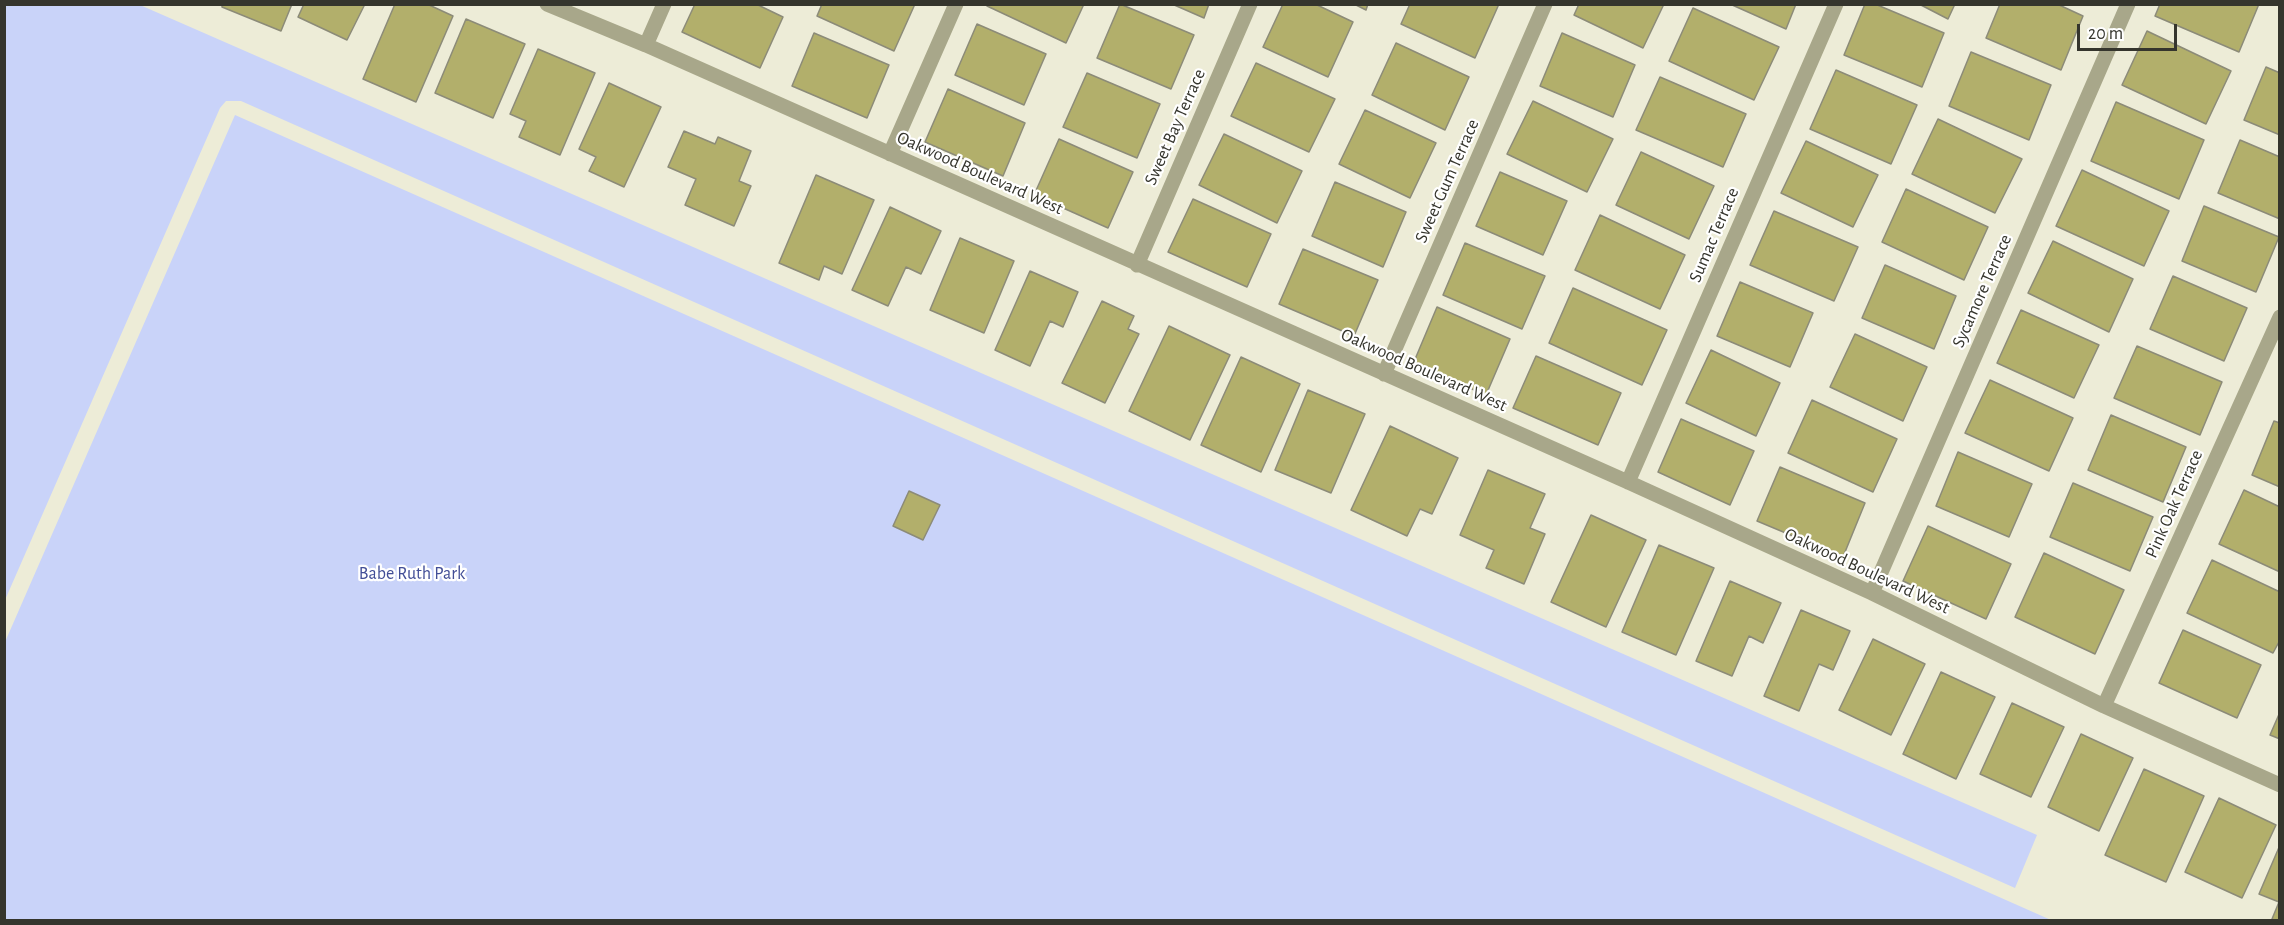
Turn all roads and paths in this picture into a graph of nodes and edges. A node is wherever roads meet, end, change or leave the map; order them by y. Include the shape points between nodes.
1 (547, 4) edge
2 (664, 4) edge
3 (956, 4) edge
4 (1250, 4) edge
5 (1545, 4) edge
6 (1836, 4) edge
7 (2128, 4) edge
8 (646, 45) junction
9 (890, 154) junction
10 (1137, 265) junction
11 (2280, 317) edge
12 (1384, 374) junction
13 (1628, 482) junction
14 (1872, 593) junction
15 (2104, 706) junction
16 (2280, 785) edge

1 - 8 street, Oakwood Boulevard West
2 - 8 street
3 - 9 street
4 - 10 street, Sweet Bay Terrace
5 - 12 street, Sweet Gum Terrace
6 - 13 street, Sumac Terrace
7 - 14 street, Sycamore Terrace
8 - 9 street, Oakwood Boulevard West
9 - 10 street, Oakwood Boulevard West
10 - 12 street, Oakwood Boulevard West
11 - 15 street, Pink Oak Terrace
12 - 13 street, Oakwood Boulevard West
13 - 14 street, Oakwood Boulevard West
14 - 15 street, Oakwood Boulevard West
15 - 16 street, Oakwood Boulevard West

